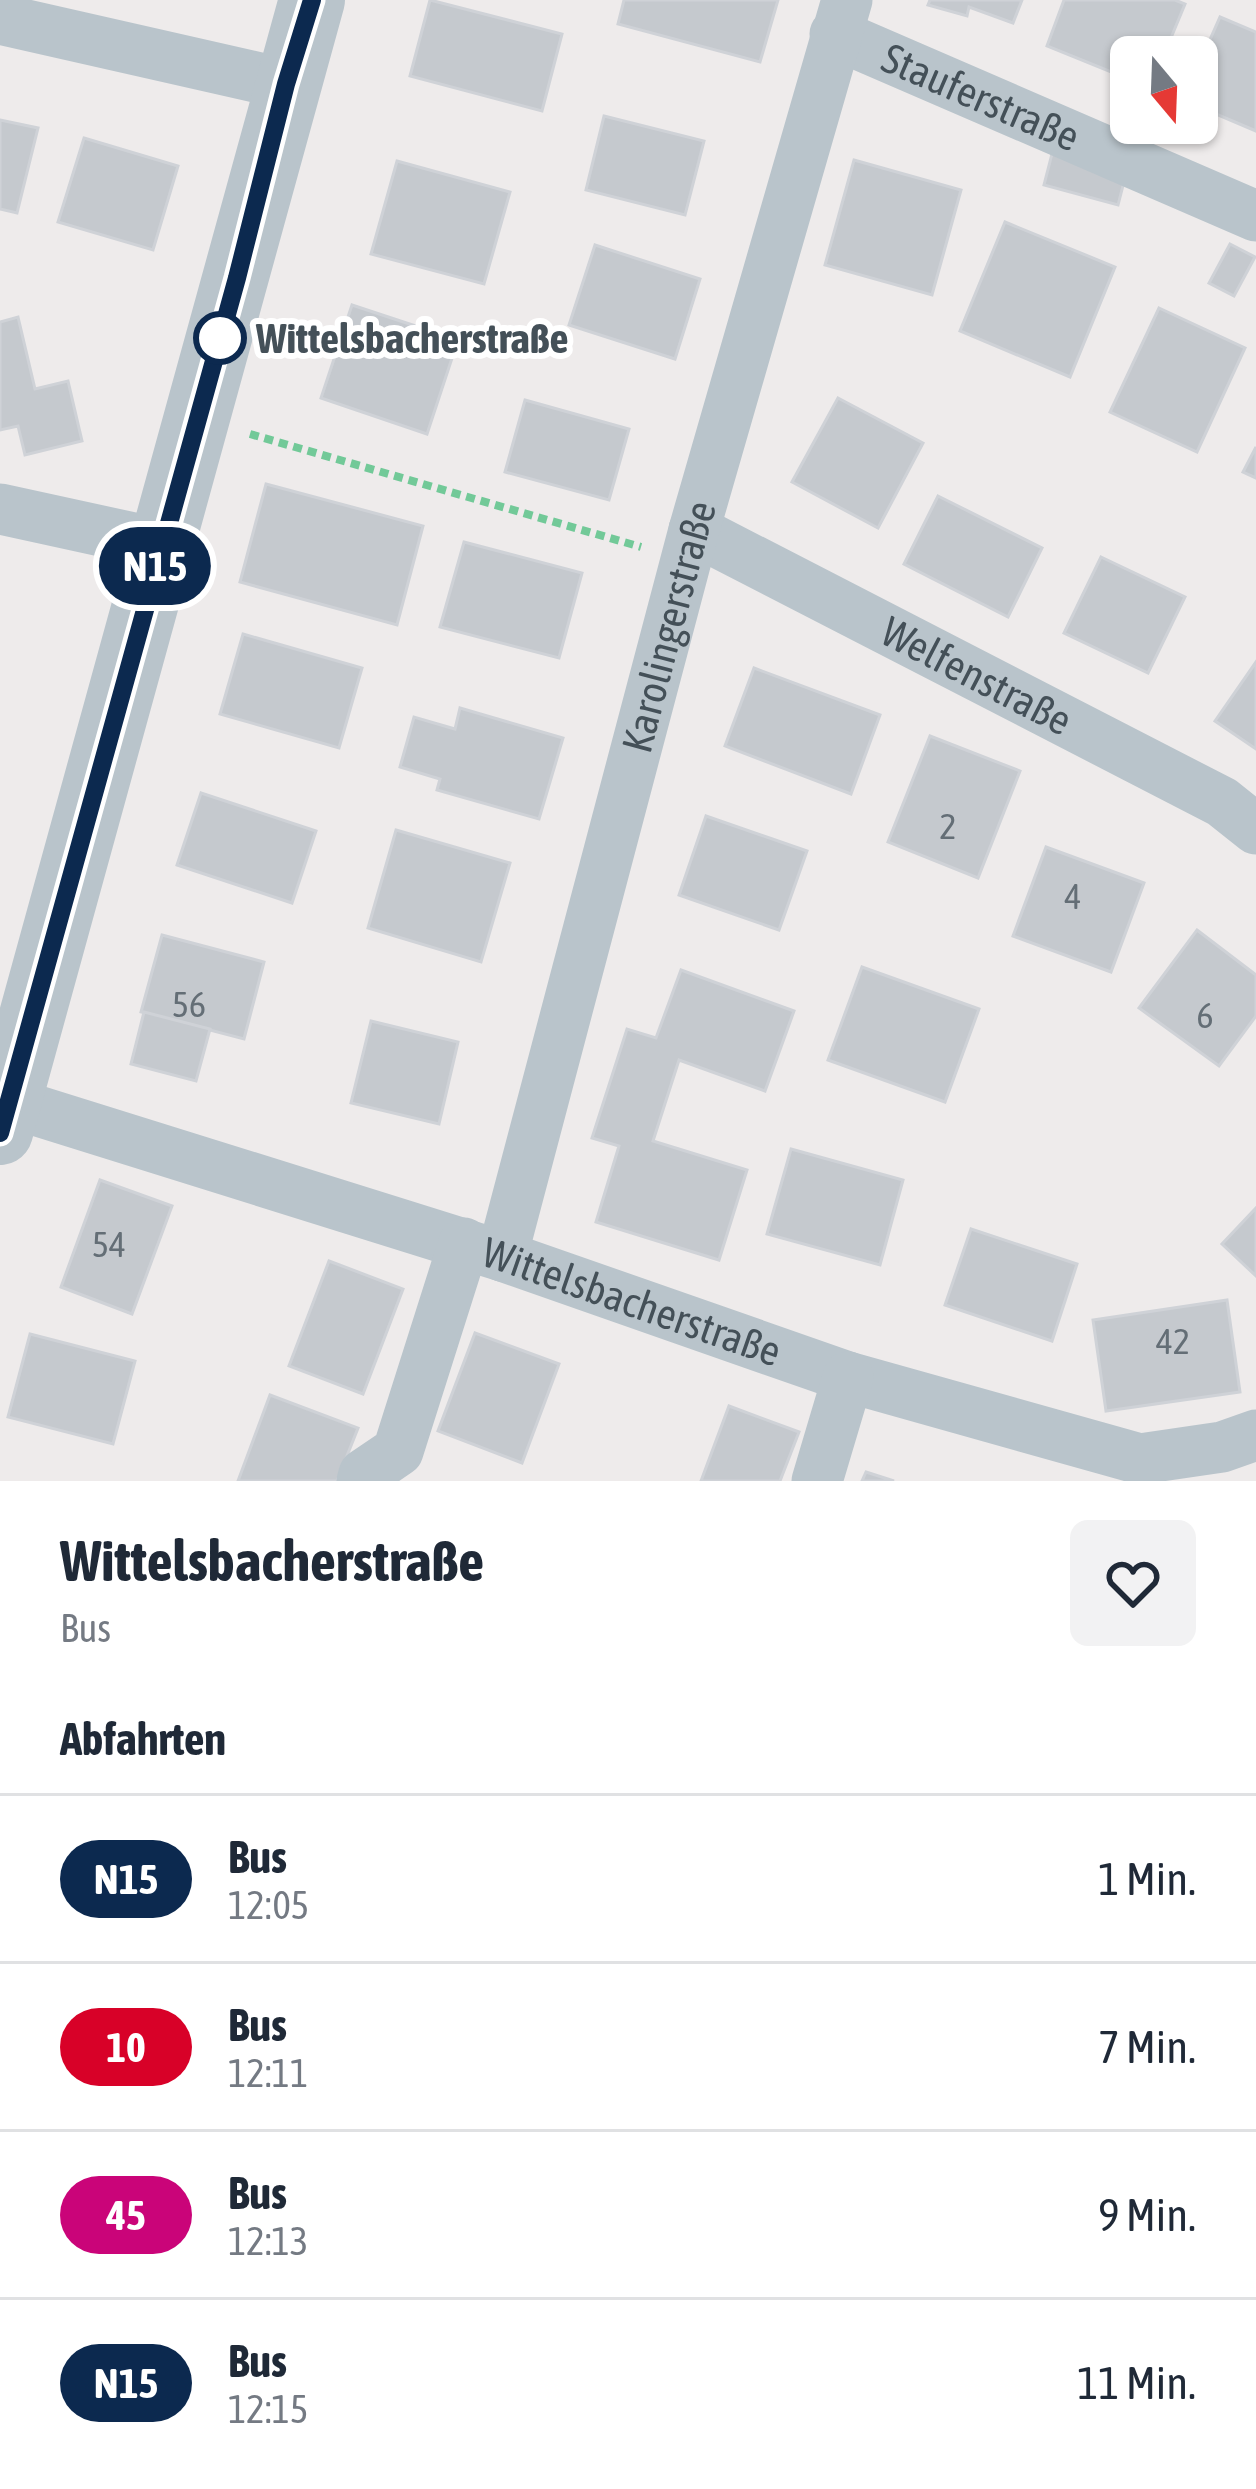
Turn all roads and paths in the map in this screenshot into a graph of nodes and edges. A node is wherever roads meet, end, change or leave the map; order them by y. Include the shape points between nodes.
1 (312, 0) edge
2 (841, 17) edge
3 (0, 19) edge
4 (286, 84) junction
5 (1256, 216) edge
6 (250, 434) dead end
7 (0, 509) edge
8 (690, 543) junction
9 (161, 544) junction
10 (1256, 829) edge
11 (4, 1117) edge
12 (483, 1250) junction
13 (848, 1378) junction
14 (1256, 1435) edge
15 (1143, 1470) edge
16 (391, 1471) edge
17 (818, 1481) edge

1 - 4 street
2 - 5 street, Stauferstraße
2 - 8 street, Karolingerstraße
3 - 4 street
4 - 9 street
6 - 8 path via 644,548
7 - 9 street
8 - 10 street, Welfenstraße via 1222,802
8 - 12 street, Karolingerstraße
9 - 11 street
11 - 12 street, Wittelsbacherstraße
12 - 13 street, Wittelsbacherstraße
12 - 16 street, Karolingerstraße
13 - 15 street, Wittelsbacherstraße
13 - 17 street
14 - 15 street, Wittelsbacherstraße

